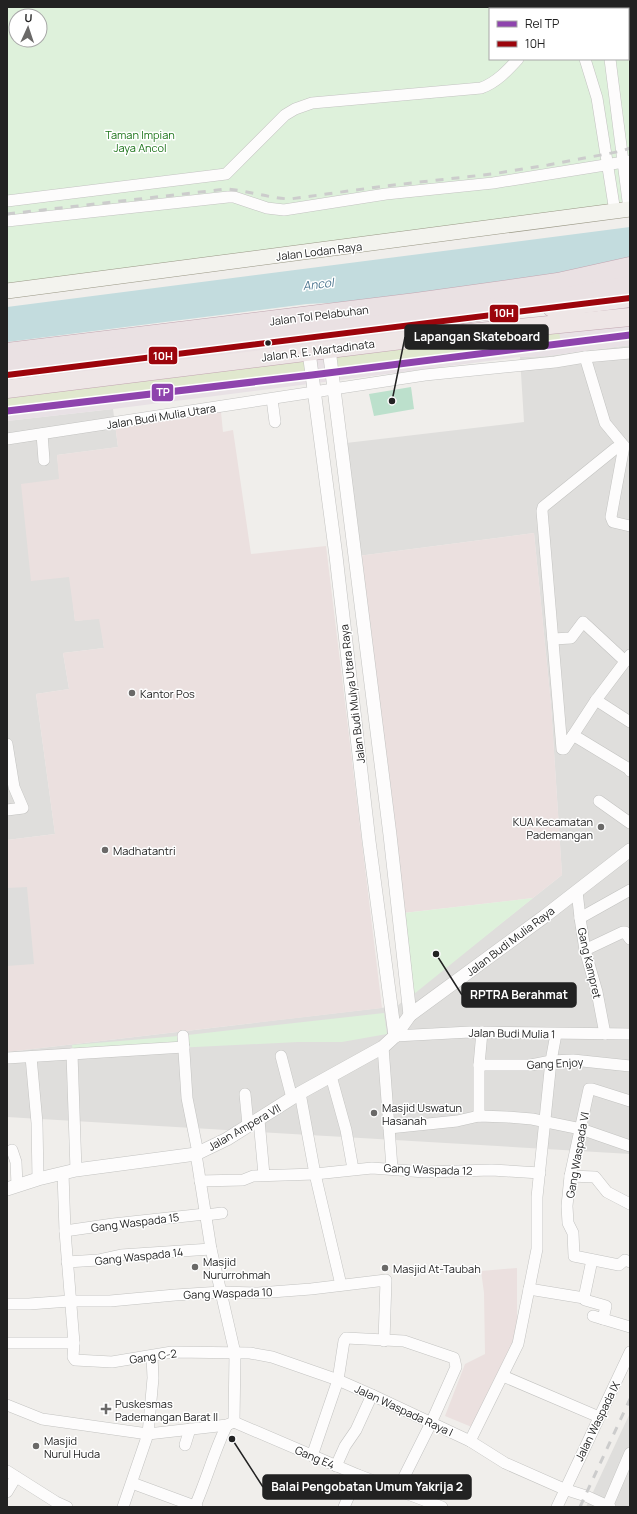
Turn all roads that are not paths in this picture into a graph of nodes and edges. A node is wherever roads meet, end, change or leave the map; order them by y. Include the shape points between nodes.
1 (517, 60) edge
2 (585, 60) edge
3 (610, 60) edge
4 (627, 162) edge
5 (608, 164) junction
6 (7, 201) edge
7 (625, 210) edge
8 (7, 221) edge
9 (630, 267) edge
10 (630, 286) edge
11 (7, 292) edge
12 (630, 298) edge
13 (630, 317) edge
14 (329, 349) junction
15 (309, 352) junction
16 (7, 353) edge
17 (630, 353) edge
18 (585, 357) junction
19 (7, 370) edge
20 (7, 374) edge
21 (7, 389) edge
22 (334, 390) junction
23 (314, 393) junction
24 (272, 399) junction
25 (276, 422) dead end
26 (339, 433) junction
27 (42, 434) junction
28 (320, 435) junction
29 (7, 439) edge
30 (624, 446) junction
31 (44, 460) dead end
32 (630, 526) edge
33 (355, 554) junction
34 (336, 556) junction
35 (553, 639) junction
36 (628, 658) edge
37 (596, 700) junction
38 (630, 722) edge
39 (573, 735) junction
40 (7, 744) edge
41 (630, 771) edge
42 (599, 801) dead end
43 (7, 810) edge
44 (630, 823) edge
45 (390, 835) junction
46 (369, 837) junction
47 (630, 850) edge
48 (630, 890) edge
49 (577, 891) junction
50 (580, 918) junction
51 (630, 939) edge
52 (585, 950) junction
53 (410, 1015) junction
54 (482, 1032) junction
55 (556, 1034) junction
56 (605, 1034) junction
57 (630, 1034) edge
58 (395, 1036) junction
59 (383, 1047) junction
60 (72, 1054) junction
61 (281, 1056) dead end
62 (31, 1057) junction
63 (7, 1058) edge
64 (551, 1061) junction
65 (479, 1065) junction
66 (630, 1066) edge
67 (331, 1076) junction
68 (245, 1094) dead end
69 (296, 1096) junction
70 (630, 1101) edge
71 (479, 1116) junction
72 (254, 1122) junction
73 (546, 1123) junction
74 (389, 1128) junction
75 (581, 1128) junction
76 (630, 1146) edge
77 (12, 1150) dead end
78 (197, 1154) junction
79 (392, 1168) junction
80 (353, 1169) junction
81 (76, 1170) junction
82 (63, 1173) junction
83 (540, 1173) junction
84 (316, 1174) junction
85 (264, 1175) junction
86 (570, 1176) junction
87 (38, 1179) junction
88 (200, 1181) junction
89 (12, 1187) edge
90 (630, 1204) edge
91 (222, 1213) dead end
92 (206, 1215) junction
93 (64, 1231) junction
94 (212, 1249) junction
95 (592, 1260) junction
96 (68, 1262) junction
97 (630, 1262) edge
98 (341, 1285) junction
99 (529, 1289) junction
100 (221, 1292) junction
101 (584, 1298) junction
102 (70, 1301) junction
103 (7, 1304) edge
104 (630, 1327) edge
105 (384, 1341) junction
106 (7, 1343) edge
107 (74, 1343) junction
108 (630, 1352) edge
109 (235, 1353) junction
110 (152, 1356) junction
111 (503, 1376) junction
112 (338, 1380) junction
113 (372, 1395) junction
114 (7, 1405) edge
115 (599, 1417) junction
116 (231, 1423) junction
117 (431, 1423) junction
118 (190, 1429) junction
119 (148, 1434) junction
120 (470, 1441) junction
121 (185, 1445) dead end
122 (312, 1456) junction
123 (629, 1456) edge
124 (336, 1466) junction
125 (12, 1474) edge
126 (358, 1475) junction
127 (132, 1483) junction
128 (564, 1489) junction
129 (397, 1490) junction
130 (7, 1492) edge
131 (55, 1504) edge
132 (67, 1507) edge
133 (123, 1507) edge
134 (196, 1507) edge
135 (344, 1507) edge
136 (442, 1507) edge
137 (557, 1507) edge
138 (608, 1507) edge

1 - 6 street via 497,79 481,88 312,103 295,109 285,115 226,174
2 - 5 street via 597,98
3 - 4 street
4 - 5 street
4 - 7 street
5 - 7 street
5 - 8 street via 493,183 386,194 284,210 275,210 228,197
7 - 11 main road, Jalan Lodan Raya
9 - 16 highway, Jalan Tol Pelabuhan via 550,284 393,306
10 - 19 highway, Jalan Tol Pelabuhan via 566,298 416,319
12 - 20 highway, Jalan R. E. Martadinata
13 - 14 highway, Jalan R. E. Martadinata
14 - 15 highway, Jalan R. E. Martadinata
14 - 22 street, Jalan Budi Mulya Utara Raya
15 - 21 highway, Jalan R. E. Martadinata
15 - 23 street, Jalan Budi Mulya Utara Raya
17 - 18 street, Jalan Budi Mulia Utara
18 - 22 street, Jalan Budi Mulia Utara via 425,375
18 - 30 street via 605,423
22 - 23 street, Jalan Budi Mulia Utara
22 - 26 street, Jalan Budi Mulya Utara Raya
23 - 24 street, Jalan Budi Mulia Utara
23 - 28 street, Jalan Budi Mulya Utara Raya
24 - 25 street
24 - 27 street, Jalan Budi Mulia Utara
26 - 28 street
26 - 33 street, Jalan Budi Mulya Utara Raya
27 - 29 street, Jalan Budi Mulia Utara
27 - 31 street
28 - 34 street, Jalan Budi Mulya Utara Raya
30 - 32 street via 610,496 611,514 614,522
30 - 35 street via 616,448 543,508
33 - 34 street
33 - 45 street, Jalan Budi Mulya Utara Raya
34 - 46 street, Jalan Budi Mulya Utara Raya
35 - 36 street via 571,638 583,622
35 - 39 street via 562,749
36 - 37 street
37 - 38 street
37 - 39 street
39 - 41 street
40 - 43 street via 14,787 23,808
42 - 44 street
45 - 46 street
45 - 53 street, Jalan Budi Mulya Utara Raya
46 - 58 street, Jalan Budi Mulya Utara Raya
47 - 49 street, Jalan Budi Mulia Raya
48 - 50 street
49 - 50 street, Gang Kampret
49 - 53 street, Jalan Budi Mulia Raya
50 - 52 street, Gang Kampret
51 - 52 street via 623,932
52 - 56 street, Gang Kampret
53 - 58 street, Jalan Budi Mulia Raya
54 - 55 street, Jalan Budi Mulia 1
54 - 58 street, Jalan Budi Mulia 1
54 - 65 street
55 - 56 street, Jalan Budi Mulia 1
55 - 64 street
56 - 57 street, Jalan Budi Mulia 1
58 - 59 street, Jalan Ampera VII
59 - 67 street, Jalan Ampera VII
59 - 74 street
60 - 62 street
60 - 78 street via 183,1042 187,1098
60 - 81 street
61 - 69 street
62 - 63 street
62 - 87 street via 37,1123
64 - 65 street, Gang Enjoy via 531,1065
64 - 66 street, Gang Enjoy via 573,1060
64 - 73 street
65 - 71 street
67 - 69 street, Jalan Ampera VII
67 - 80 street via 346,1130
68 - 72 street
69 - 72 street, Jalan Ampera VII
69 - 84 street
70 - 75 street, Gang Waspada VI via 589,1089
71 - 73 street via 532,1119
71 - 74 street via 457,1121
72 - 78 street, Jalan Ampera VII
72 - 85 street
73 - 75 street
73 - 83 street
74 - 79 street
75 - 76 street
75 - 86 street, Gang Waspada VI
77 - 89 street via 16,1162
78 - 81 street, Jalan Ampera VII
78 - 88 street
79 - 80 street, Gang Waspada 12
79 - 83 street, Gang Waspada 12 via 425,1172 492,1170
80 - 84 street, Gang Waspada 12
81 - 82 street, Jalan Ampera VII
82 - 87 street, Jalan Ampera VII
82 - 93 street
83 - 99 street via 537,1197 537,1249
84 - 85 street, Gang Waspada 12
84 - 98 street
85 - 88 street, Gang Waspada 12 via 243,1180
86 - 90 street via 595,1177 607,1192
86 - 95 street, Gang Waspada VI via 568,1222 573,1233 574,1256
87 - 89 street, Jalan Ampera VII
88 - 92 street
91 - 92 street, Gang Waspada 15
92 - 93 street, Gang Waspada 15
92 - 94 street
93 - 96 street
94 - 96 street, Gang Waspada 14 via 121,1255
94 - 100 street
95 - 97 street, Gang Waspada VI via 620,1265 625,1260
95 - 101 street
96 - 102 street
98 - 100 street, Gang Waspada 10 via 258,1293
98 - 105 street, Gang Waspada 10 via 386,1280
99 - 101 street
99 - 111 street via 518,1344
100 - 102 street, Gang Waspada 10 via 110,1301
100 - 109 street
101 - 104 street via 606,1306 598,1317
102 - 103 street, Gang Waspada 10
102 - 107 street
105 - 112 street via 349,1337 345,1339
105 - 117 street via 404,1341 454,1358 456,1361 456,1367
106 - 107 street
107 - 110 street, Gang C-2 via 75,1360 112,1362
108 - 115 street, Jalan Waspada IX
109 - 110 street, Gang C-2 via 172,1352
109 - 112 street, Jalan Waspada Raya I via 272,1357
109 - 116 street
110 - 119 street via 153,1378
111 - 115 street
111 - 120 street
112 - 113 street, Jalan Waspada Raya I
112 - 122 street
113 - 117 street, Jalan Waspada Raya I
113 - 124 street
114 - 119 street via 42,1419
115 - 128 street, Jalan Waspada IX
116 - 118 street
116 - 122 street, Gang E4
116 - 134 street via 218,1444
117 - 120 street, Jalan Waspada Raya I
117 - 129 street
118 - 119 street
118 - 121 street
119 - 127 street
120 - 128 street, Jalan Waspada Raya I via 505,1463
122 - 124 street, Gang E4
123 - 138 street
124 - 126 street, Gang E4
125 - 130 street
125 - 131 street
126 - 129 street, Gang E4
126 - 135 street
127 - 133 street
127 - 134 street
128 - 137 street, Jalan Waspada IX
128 - 138 street, Jalan Waspada Raya I
129 - 136 street, Gang E4
131 - 132 street

